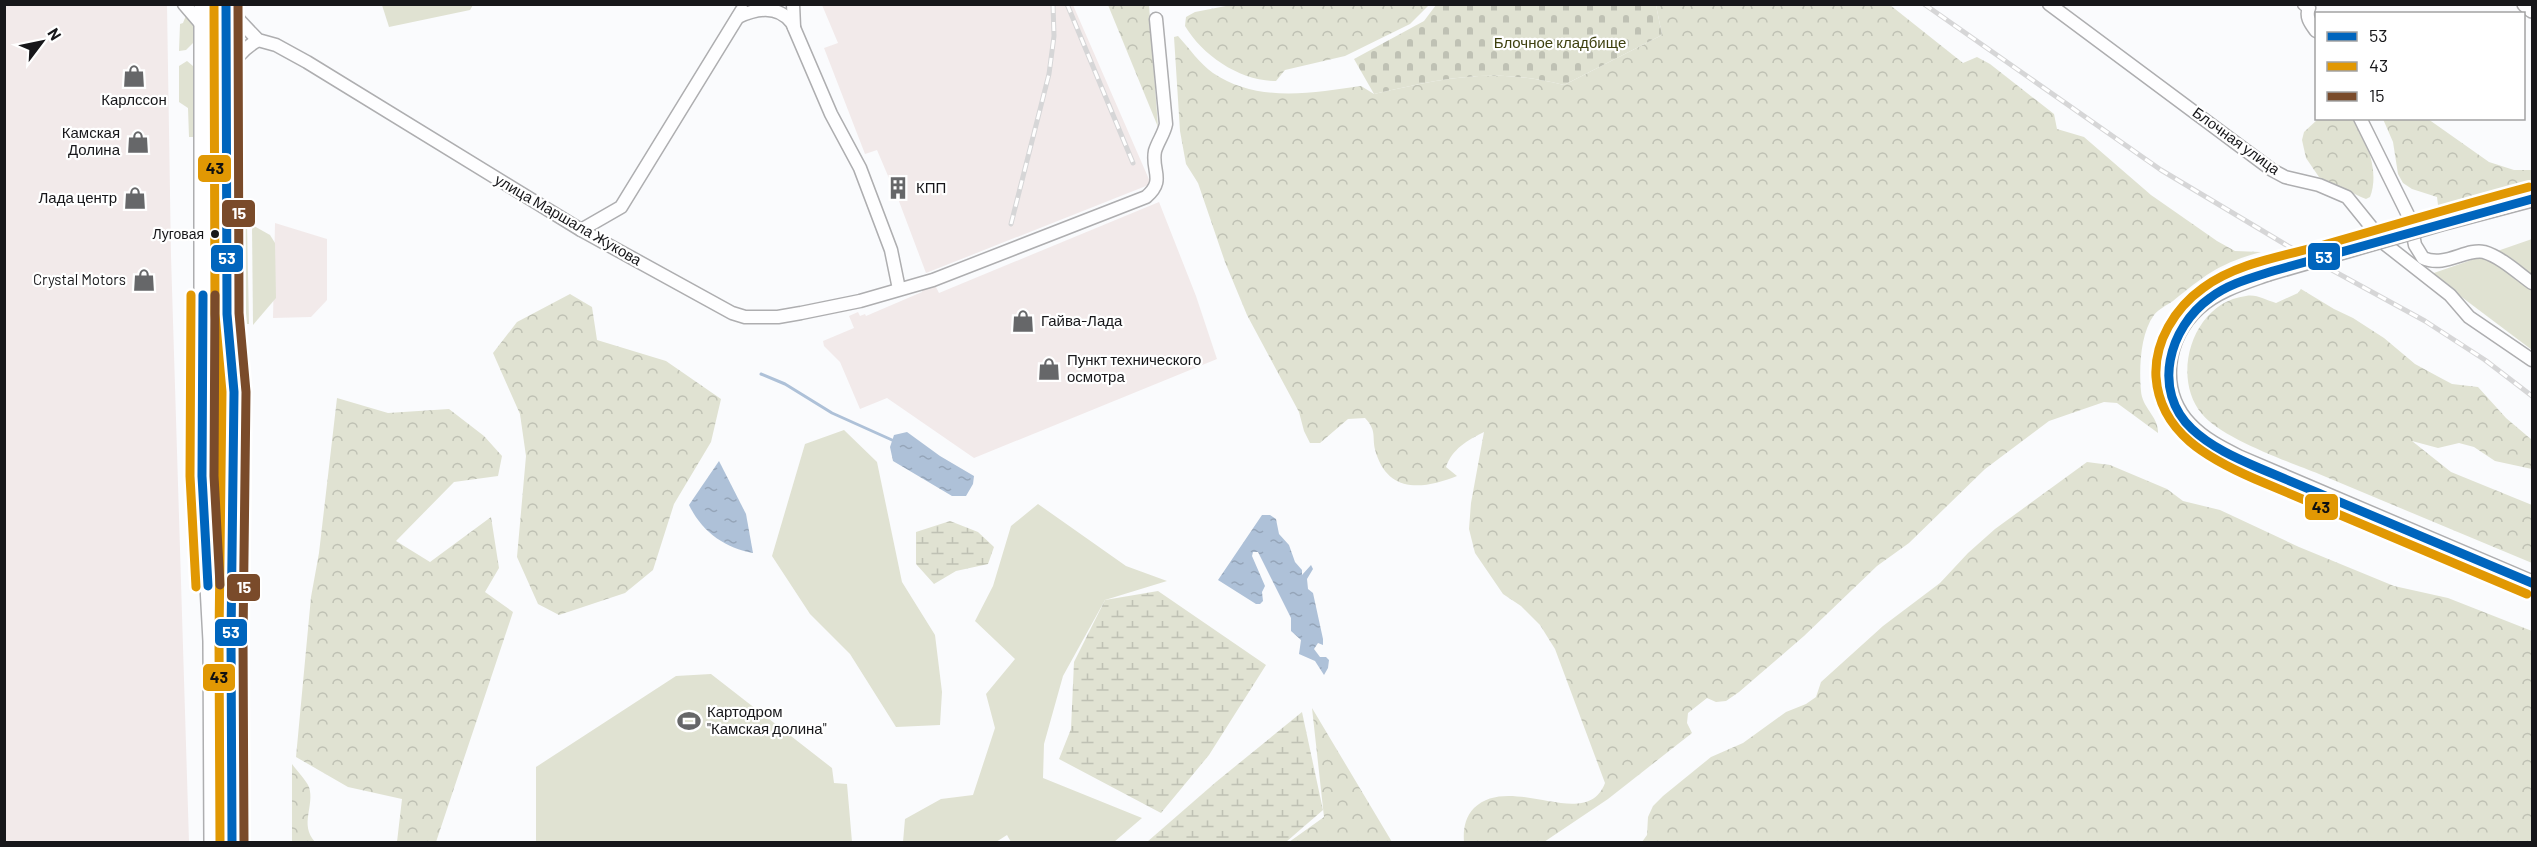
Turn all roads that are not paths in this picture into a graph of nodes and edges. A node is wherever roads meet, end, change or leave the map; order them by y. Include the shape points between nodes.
1 (184, 4) edge
2 (202, 4) edge
3 (226, 4) edge
4 (232, 4) edge
5 (746, 4) edge
6 (793, 4) edge
7 (2049, 4) edge
8 (2304, 4) edge
9 (2525, 4) edge
10 (2532, 10) edge
11 (738, 17) junction
12 (1156, 19) dead end
13 (202, 25) junction
14 (794, 28) junction
15 (2315, 29) edge
16 (258, 40) junction
17 (225, 108) junction
18 (2361, 120) edge
19 (2532, 198) edge
20 (581, 230) junction
21 (2532, 283) edge
22 (899, 289) junction
23 (2532, 360) edge
24 (201, 390) junction
25 (234, 392) junction
26 (2532, 583) edge
27 (212, 843) edge
28 (232, 843) edge

1 - 13 street
2 - 13 main road
3 - 17 main road
4 - 16 street via 239,20
5 - 11 street
6 - 14 street
7 - 23 street, Блочная улица via 2272,170 2347,197 2385,244 2450,295 2469,317
8 - 15 street via 2309,8 2309,20
9 - 10 main road
11 - 14 street via 755,10 771,10 785,15
11 - 20 street via 621,207
12 - 22 street, улица Маршала Жукова via 1166,124 1155,152 1154,191 944,276
13 - 24 main road
14 - 22 street via 825,102 860,168 891,250
16 - 17 street via 236,58
16 - 20 street, улица Маршала Жукова via 307,62
17 - 25 main road via 228,314
18 - 21 street via 2410,219 2415,245 2423,258 2437,261 2481,252
19 - 26 main road, bridge via 2268,273 2219,292 2191,314 2177,333 2169,356 2169,381 2176,406 2190,426 2210,442 2239,458
20 - 22 street, улица Маршала Жукова via 732,313 745,316 801,313
24 - 25 main road via 210,426 219,433 224,431
24 - 27 main road via 211,641
25 - 28 main road

